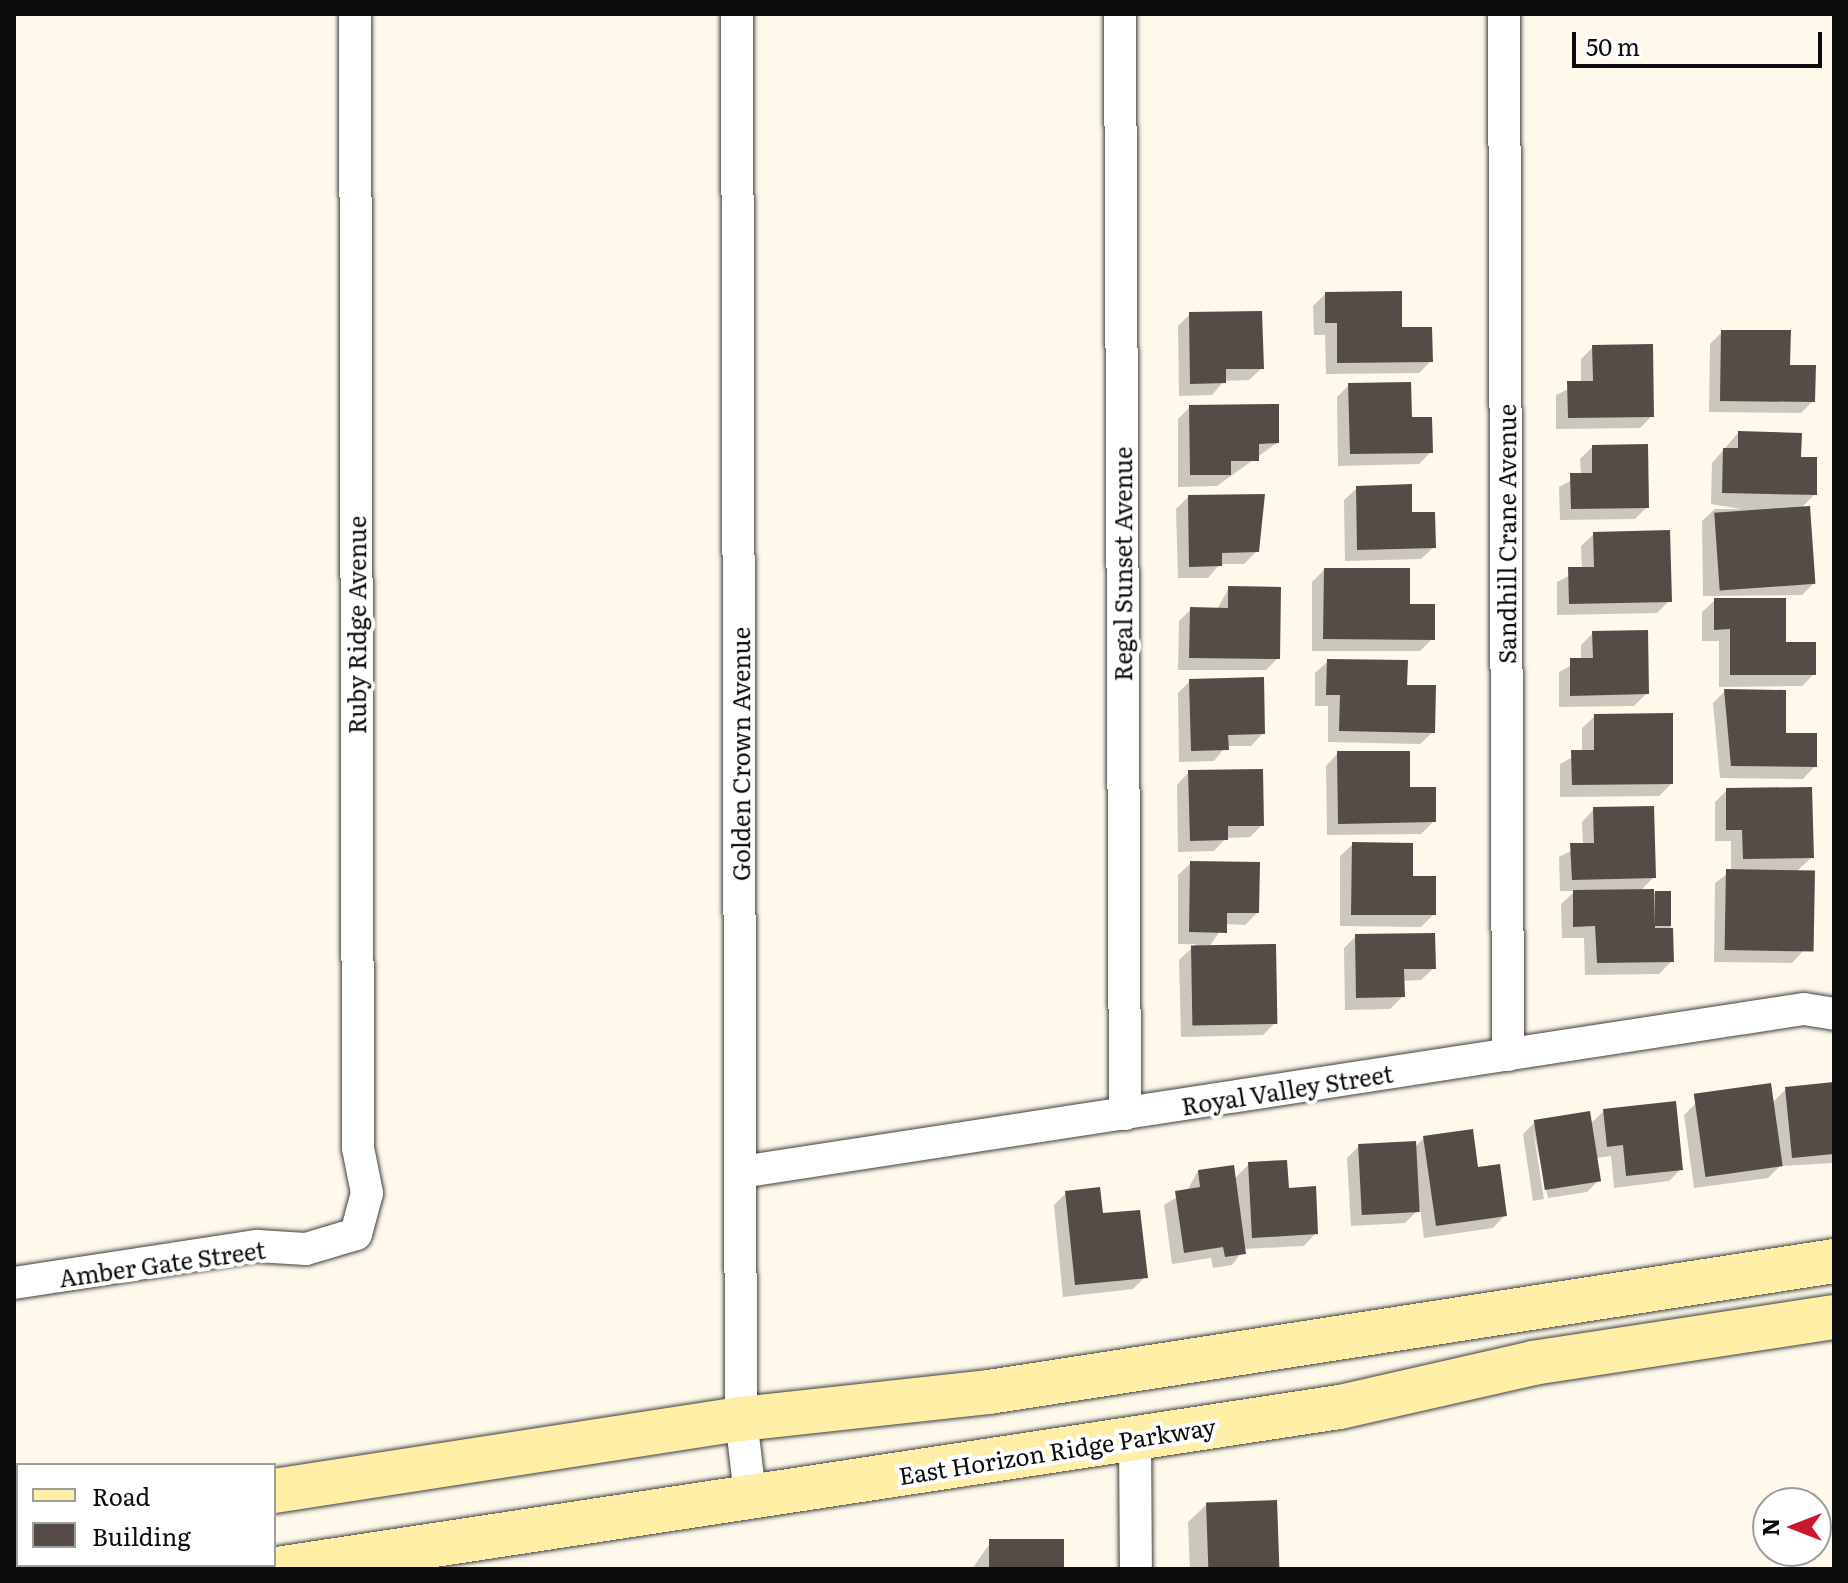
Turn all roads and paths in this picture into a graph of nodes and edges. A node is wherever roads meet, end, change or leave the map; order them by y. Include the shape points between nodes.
1 (355, 14) edge
2 (737, 14) edge
3 (1120, 14) edge
4 (1504, 14) edge
5 (1834, 1014) edge
6 (1508, 1055) junction
7 (1125, 1114) junction
8 (741, 1172) junction
9 (356, 1234) joint
10 (1834, 1261) edge
11 (14, 1283) edge
12 (1834, 1317) edge
13 (741, 1419) junction
14 (1135, 1438) junction
15 (276, 1491) edge
16 (750, 1494) junction
17 (277, 1569) edge
18 (1136, 1569) edge

1 - 9 street, Ruby Ridge Avenue via 358,1148 367,1193
2 - 8 street, Golden Crown Avenue
3 - 7 street, Regal Sunset Avenue
4 - 6 street, Sandhill Crane Avenue
5 - 6 street, Royal Valley Street via 1804,1009
6 - 7 street, Royal Valley Street
7 - 8 street, Royal Valley Street
8 - 13 street, Golden Crown Avenue
9 - 11 street, Amber Gate Street via 306,1249 257,1246
10 - 13 main road via 989,1392
12 - 14 main road, East Horizon Ridge Parkway via 1533,1363 1340,1407
13 - 15 main road
13 - 16 street, Golden Crown Avenue
14 - 16 main road, East Horizon Ridge Parkway
14 - 18 street
16 - 17 main road, East Horizon Ridge Parkway

